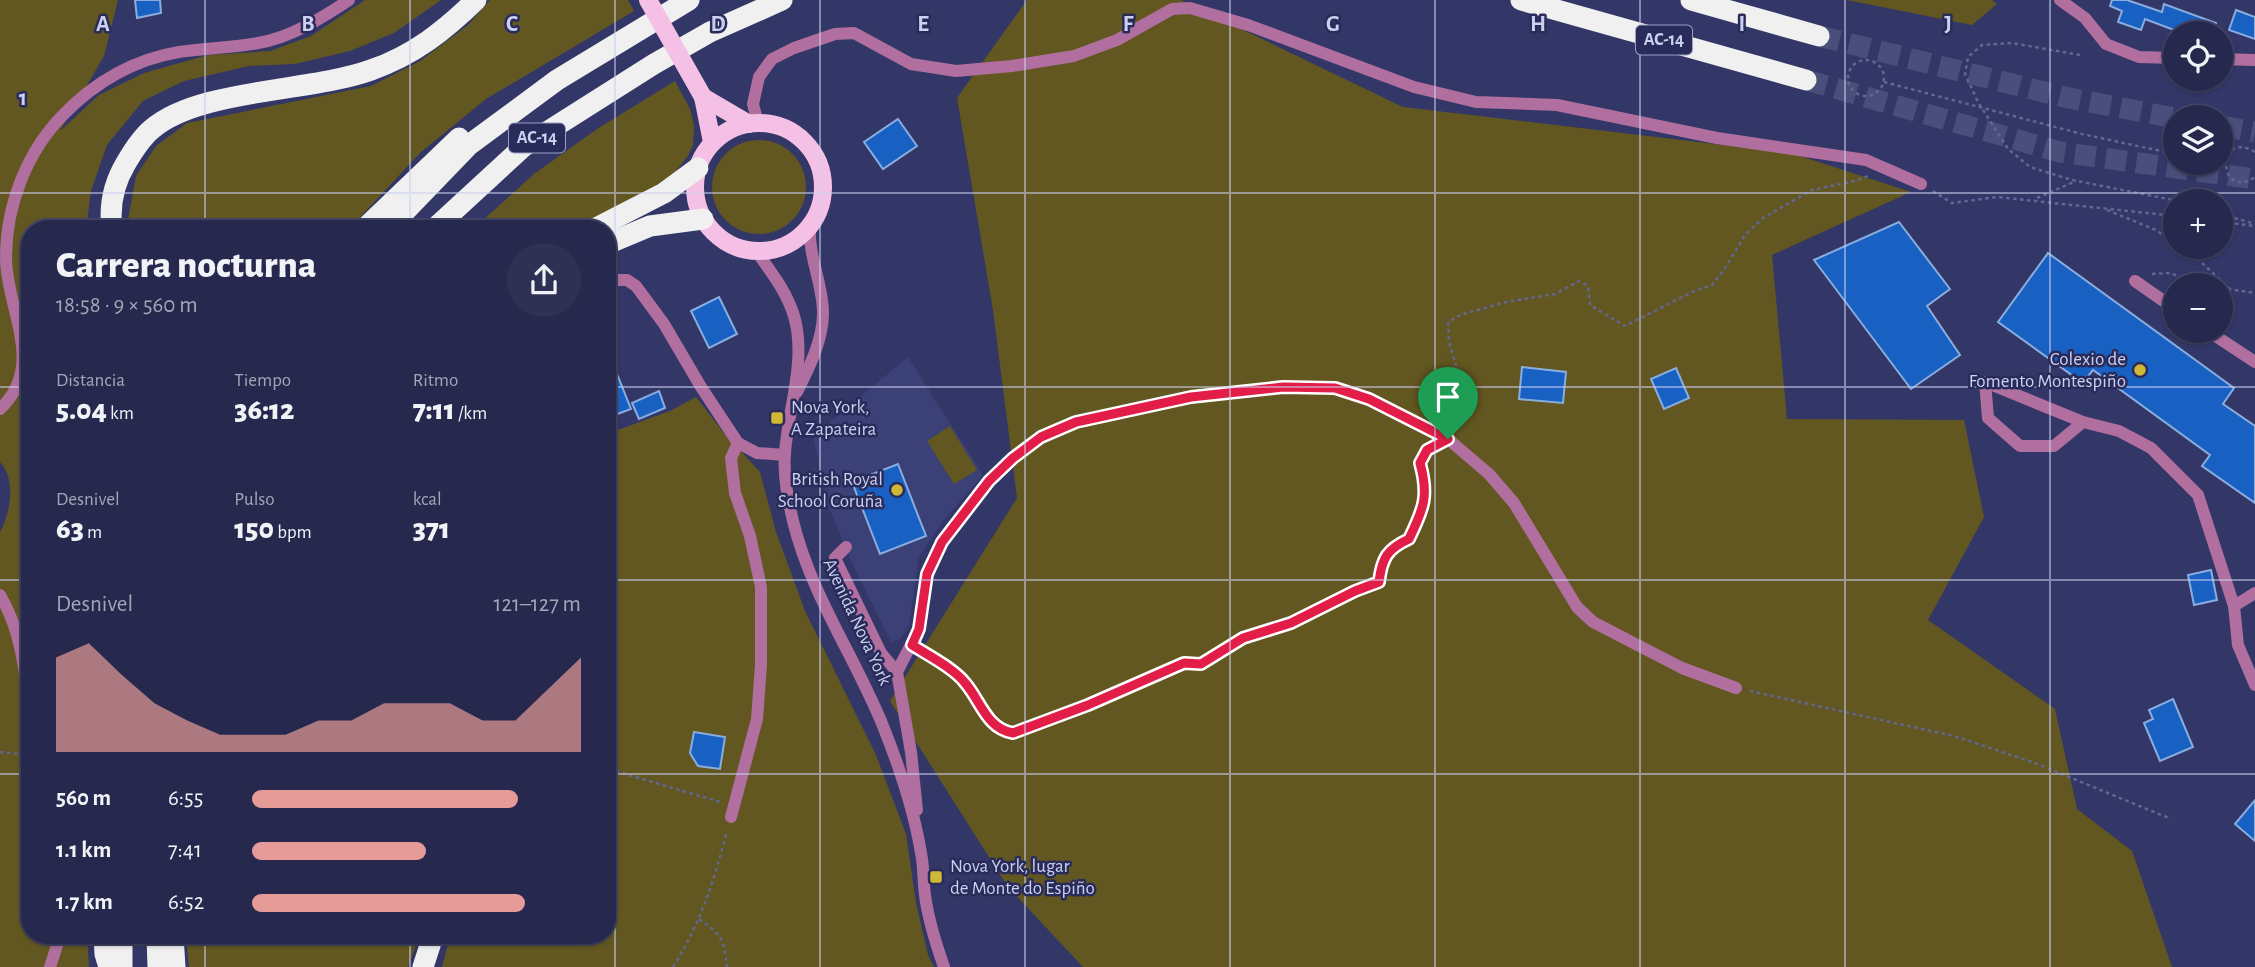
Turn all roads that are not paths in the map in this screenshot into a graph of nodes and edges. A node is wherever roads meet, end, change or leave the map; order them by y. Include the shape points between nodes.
1 (349, 0) edge
2 (460, 0) edge
3 (476, 0) edge
4 (648, 0) edge
5 (689, 0) edge
6 (782, 0) edge
7 (1521, 0) edge
8 (1691, 0) edge
9 (2060, 0) edge
10 (1819, 36) tunnel mouth
11 (2163, 58) edge
12 (2233, 59) edge
13 (2255, 60) edge
14 (556, 80) junction
15 (1807, 80) tunnel mouth
16 (703, 97) junction
17 (753, 123) junction
18 (712, 142) junction
19 (698, 167) junction
20 (1921, 184) road end
21 (703, 219) junction
22 (98, 220) edge
23 (110, 220) edge
24 (373, 220) edge
25 (397, 220) edge
26 (444, 220) edge
27 (612, 220) edge
28 (810, 226) junction
29 (616, 240) edge
30 (757, 252) junction
31 (616, 280) edge
32 (2135, 281) road end
33 (2163, 301) edge
34 (21, 331) edge
35 (2226, 343) edge
36 (2255, 362) edge
37 (21, 368) edge
38 (792, 401) junction
39 (0, 409) edge
40 (2083, 422) junction
41 (738, 443) junction
42 (785, 455) junction
43 (846, 547) dead end
44 (2255, 593) edge
45 (0, 595) edge
46 (2234, 606) junction
47 (21, 648) edge
48 (897, 672) junction
49 (2255, 685) edge
50 (1736, 688) road end
51 (733, 812) road end
52 (921, 854) junction
53 (57, 944) edge
54 (104, 944) edge
55 (122, 944) edge
56 (157, 944) edge
57 (173, 944) edge
58 (430, 944) edge
59 (50, 967) edge
60 (109, 967) edge
61 (122, 967) edge
62 (158, 967) edge
63 (174, 967) edge
64 (423, 967) edge
65 (944, 967) edge

1 - 34 street via 301,29 260,43 146,59 96,86 65,112 40,141 9,221 10,298
2 - 22 highway via 408,41 366,60 322,72 208,89 161,106 142,120 111,165 101,192
3 - 23 highway via 431,41 372,70 315,85 192,106 152,128 122,169
4 - 16 main road, bridge
5 - 14 highway, AC-14
6 - 26 highway, AC-14 via 688,44 523,147
7 - 15 highway, AC-14
8 - 10 highway, AC-14
9 - 11 street via 2085,18 2106,44 2139,57
12 - 13 street
14 - 24 highway via 522,94 453,141
14 - 25 highway, AC-14 via 469,145
16 - 17 main road
16 - 18 main road
17 - 18 main road via 735,127
17 - 20 street via 759,77 772,59 835,34 854,33 911,64 956,71 1074,56 1117,40 1171,9 1190,8 1414,87 1476,102 1556,105 1717,138 1866,160
17 - 28 main road via 792,132 816,158 823,193
18 - 19 main road
19 - 21 main road via 695,194
19 - 27 highway via 664,193
21 - 29 highway via 650,226
21 - 30 main road via 726,243
28 - 30 main road via 796,240
28 - 38 street, Avenida Nova York via 823,314 817,346
30 - 38 street, Avenida Nova York via 784,291 794,316 798,360
31 - 41 street via 636,286
32 - 33 street
35 - 36 street
37 - 39 street
38 - 42 street, Avenida Nova York
40 - 40 street via 2071,417 1985,382 1988,418 2020,446 2054,446
40 - 46 street via 2119,431 2151,448 2198,495
41 - 42 street via 757,453
41 - 51 street via 730,458 761,587 761,639 757,719
42 - 52 street, Avenida Nova York via 786,489 806,561 883,725
43 - 48 street via 835,558 881,653
44 - 46 street
45 - 47 street via 11,613
46 - 49 street via 2238,645
48 - 50 street via 919,629 927,574 942,542 989,481 1041,437 1076,422 1191,397 1283,387 1335,388 1369,399 1448,439 1514,503 1577,607 1593,622 1682,668
48 - 52 street, Avenida Nova York via 912,752
52 - 65 street, Avenida Nova York via 925,898
53 - 59 street
54 - 60 highway
55 - 61 highway
56 - 62 highway
57 - 63 highway
58 - 64 highway

